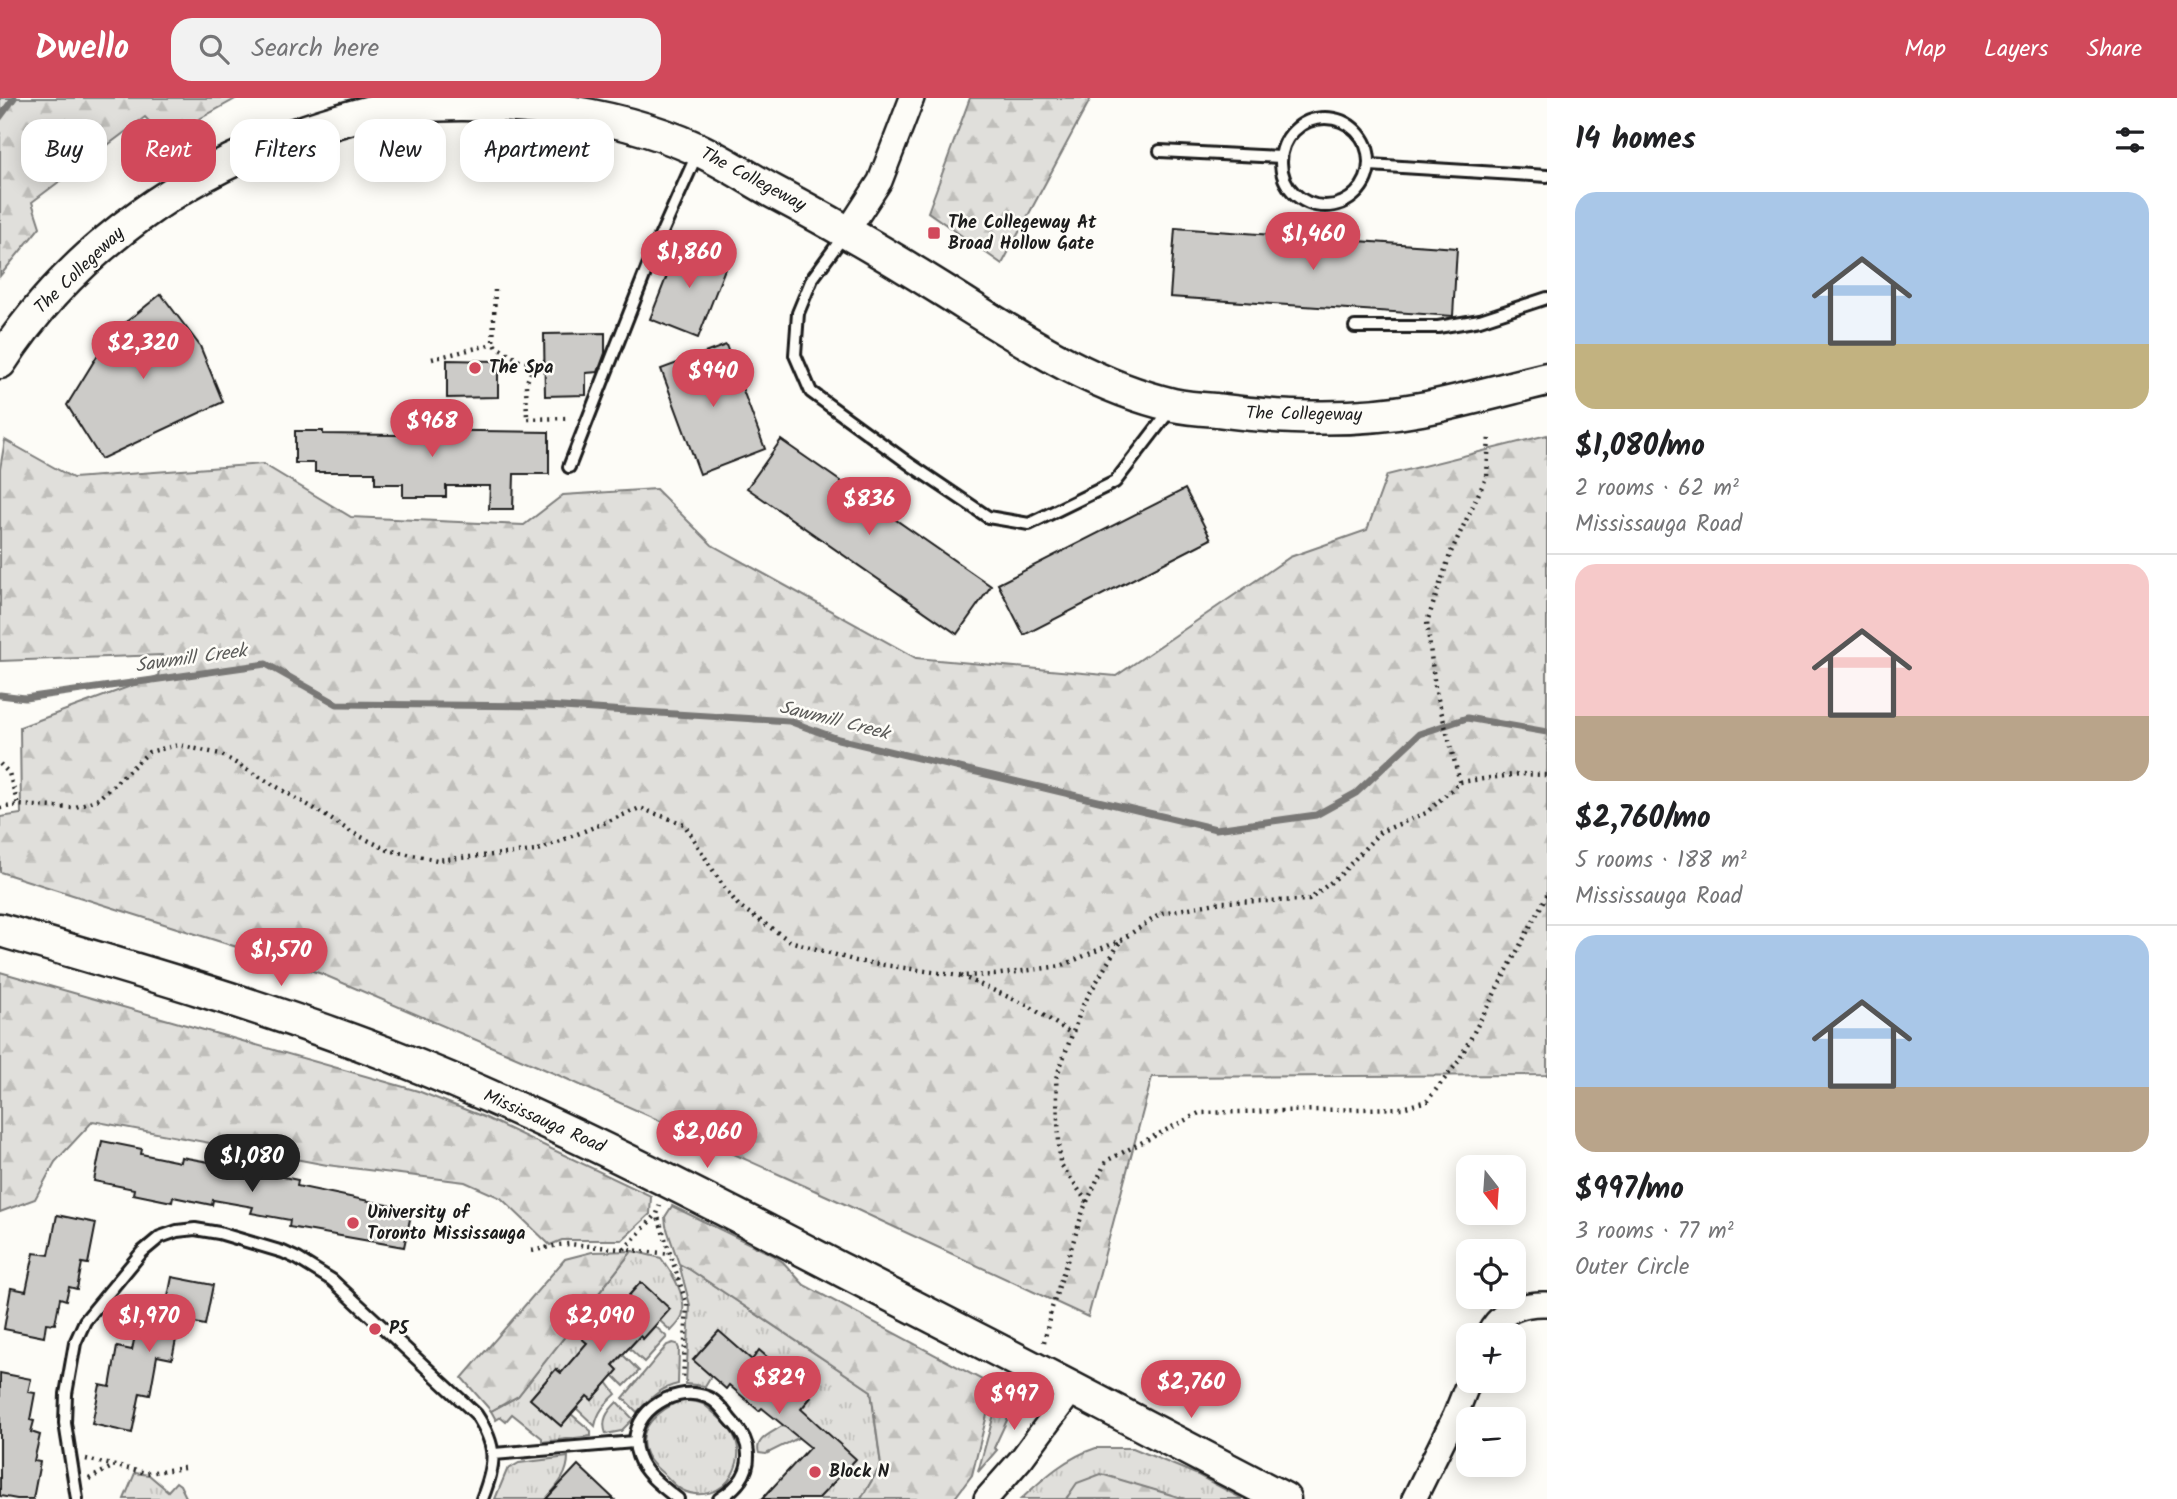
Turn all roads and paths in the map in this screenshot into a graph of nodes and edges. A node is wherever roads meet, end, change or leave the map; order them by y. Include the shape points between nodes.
1 (912, 98) edge
2 (699, 150) junction
3 (1160, 151) dead end
4 (1281, 157) junction
5 (1370, 165) junction
6 (1547, 176) edge
7 (847, 232) junction
8 (495, 290) dead end
9 (1547, 298) edge
10 (1355, 327) dead end
11 (492, 344) junction
12 (432, 359) dead end
13 (545, 361) dead end
14 (0, 362) edge
15 (535, 362) junction
16 (1547, 379) edge
17 (1174, 405) junction
18 (589, 418) junction
19 (1489, 435) dead end
20 (569, 467) dead end
21 (0, 764) edge
22 (1547, 775) edge
23 (1460, 782) junction
24 (18, 805) junction
25 (0, 808) edge
26 (1547, 895) edge
27 (0, 930) edge
28 (1121, 940) junction
29 (960, 975) junction
30 (1072, 1034) junction
31 (663, 1198) dead end
32 (1087, 1202) junction
33 (657, 1214) junction
34 (624, 1249) junction
35 (532, 1251) dead end
36 (671, 1254) junction
37 (1547, 1304) edge
38 (1496, 1323) edge
39 (1044, 1342) dead end
40 (1073, 1389) junction
41 (1464, 1393) edge
42 (677, 1394) junction
43 (634, 1442) junction
44 (494, 1454) junction
45 (79, 1458) dead end
46 (113, 1466) junction
47 (184, 1468) dead end
48 (83, 1482) dead end
49 (77, 1499) edge
50 (482, 1499) edge
51 (678, 1499) edge
52 (719, 1499) edge
53 (986, 1499) edge
54 (1284, 1499) edge
55 (1414, 1499) edge

1 - 7 street via 880,181
2 - 7 street, The Collegeway
2 - 14 street, The Collegeway via 605,117 510,102 397,107 320,125 253,150 197,178 145,212 102,245 50,296
2 - 18 lane
3 - 4 lane
4 - 5 lane via 1287,140 1302,124 1326,118 1346,123 1363,139
4 - 5 lane via 1284,181 1300,200 1322,207 1345,202 1362,188
5 - 6 lane
7 - 17 street, The Collegeway via 1056,360 1107,385
7 - 17 lane via 812,279 797,313 795,355 811,392 988,517 1029,524 1115,482
8 - 11 path
9 - 10 lane via 1480,320 1438,327
11 - 12 path
11 - 15 path via 524,363
13 - 15 path
15 - 18 path via 526,384 527,419
16 - 17 street, The Collegeway via 1420,409 1364,417 1269,417
18 - 20 lane
19 - 23 path via 1487,476 1451,552 1427,622 1439,702
21 - 24 path via 9,773
22 - 23 path
23 - 28 path via 1426,813 1380,832 1342,874 1309,900 1222,902 1162,913
24 - 25 path
24 - 29 path via 73,808 98,799 149,752 178,745 220,754 388,850 437,860 536,851 640,808 684,824 738,906 790,941 856,961
26 - 32 path via 1458,1062 1427,1101 1402,1108 1199,1113 1106,1161
27 - 40 street, Mississauga Road via 238,1000 392,1056 523,1111 656,1173
28 - 29 path via 1061,966
28 - 30 path via 1083,1005
29 - 30 path via 1029,1006
30 - 32 path via 1056,1078 1060,1163
31 - 33 path
32 - 39 path
33 - 34 path
33 - 36 path
34 - 35 path via 569,1244
34 - 36 path
36 - 42 path via 687,1305 684,1377
37 - 38 street via 1518,1306
40 - 53 street
40 - 54 street, Mississauga Road
41 - 55 street
42 - 43 lane via 651,1408
42 - 52 lane via 709,1398 744,1435 747,1469 734,1490
43 - 44 lane
43 - 51 lane via 646,1469
44 - 49 lane via 476,1414 332,1280 283,1252 195,1229 160,1237 142,1252 85,1321 75,1343 65,1423
44 - 50 lane
45 - 46 path
46 - 47 path via 146,1473
46 - 48 path

